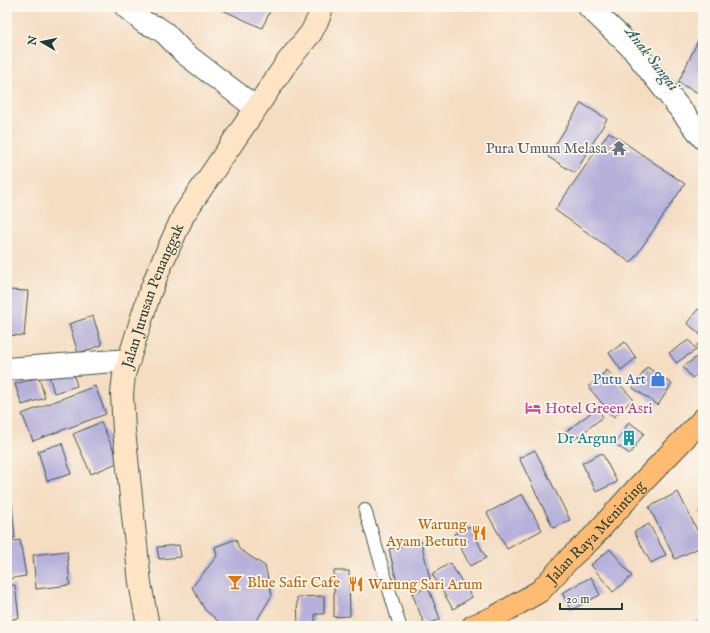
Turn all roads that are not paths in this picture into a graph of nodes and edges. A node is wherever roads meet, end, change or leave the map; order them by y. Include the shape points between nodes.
1 (126, 7) edge
2 (322, 7) edge
3 (589, 7) edge
4 (256, 108) junction
5 (703, 138) edge
6 (128, 360) junction
7 (7, 369) edge
8 (703, 419) edge
9 (365, 510) dead end
10 (148, 626) edge
11 (400, 626) edge
12 (474, 626) edge

1 - 4 street via 145,24 165,33 184,53
2 - 4 street, Jalan Jurusan Penanggak via 311,33
3 - 5 street via 631,47
4 - 6 street, Jalan Jurusan Penanggak via 184,214 160,267
6 - 7 street
6 - 10 street, Jalan Jurusan Penanggak via 122,394 124,430 140,583
8 - 12 highway, Jalan Raya Meninting via 540,591
9 - 11 lane

